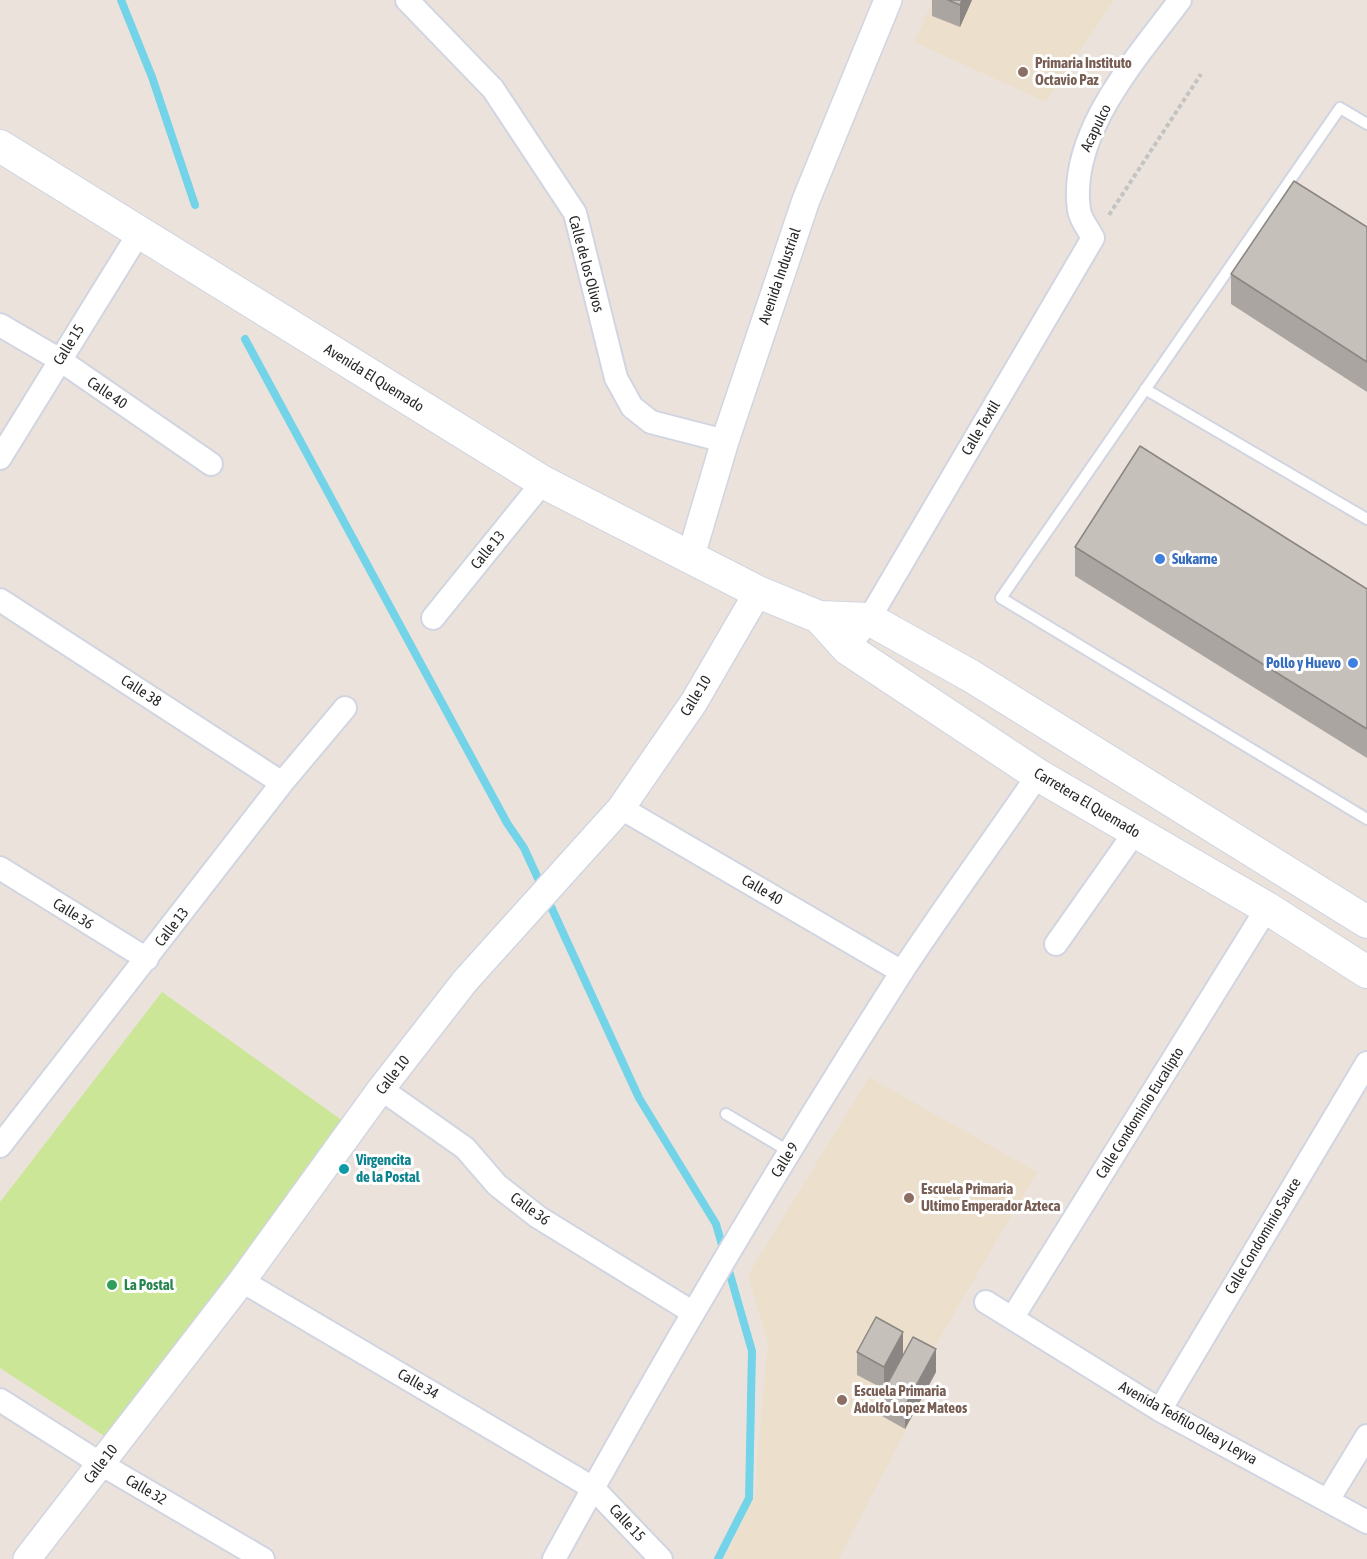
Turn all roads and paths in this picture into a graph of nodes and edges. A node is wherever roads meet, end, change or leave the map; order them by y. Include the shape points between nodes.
1 (406, 0) edge
2 (888, 0) edge
3 (1180, 0) edge
4 (1201, 74) dead end
5 (1367, 124) edge
6 (0, 146) edge
7 (139, 233) junction
8 (1094, 238) junction
9 (0, 325) edge
10 (60, 360) junction
11 (1145, 389) junction
12 (725, 441) junction
13 (0, 458) edge
14 (211, 464) dead end
15 (543, 482) junction
16 (1367, 519) edge
17 (690, 559) junction
18 (758, 592) junction
19 (0, 600) edge
20 (819, 617) junction
21 (434, 618) dead end
22 (869, 619) junction
23 (848, 649) junction
24 (345, 708) dead end
25 (1038, 775) junction
26 (282, 783) junction
27 (621, 808) junction
28 (1367, 819) edge
29 (1135, 832) junction
30 (0, 868) edge
31 (1267, 908) junction
32 (1367, 922) edge
33 (1056, 944) dead end
34 (147, 959) junction
35 (902, 972) junction
36 (1367, 972) edge
37 (1367, 1062) edge
38 (381, 1089) junction
39 (726, 1114) dead end
40 (1, 1142) edge
41 (790, 1152) junction
42 (242, 1281) junction
43 (986, 1302) dead end
44 (695, 1307) junction
45 (1013, 1317) junction
46 (0, 1400) edge
47 (1160, 1410) junction
48 (1367, 1436) edge
49 (101, 1464) junction
50 (593, 1488) junction
51 (1328, 1500) junction
52 (1367, 1522) edge
53 (27, 1559) edge
54 (263, 1559) edge
55 (554, 1559) edge
56 (661, 1559) edge

1 - 12 street, Calle de los Olivos via 492,89 574,213 616,378 632,407 651,422
2 - 12 street, Avenida Industrial via 806,200
3 - 8 street, Acapulco via 1098,115 1081,159 1079,211
4 - 8 path
5 - 11 lane via 1340,108
6 - 7 main road, Avenida El Quemado
7 - 10 street, Calle 15
7 - 15 main road, Avenida El Quemado
8 - 22 street, Calle Textil
9 - 10 street, Calle 40
10 - 13 street, Calle 15
10 - 14 street, Calle 40
11 - 16 lane
11 - 28 lane via 1001,598
12 - 17 street, Avenida Industrial
15 - 17 main road, Avenida El Quemado
15 - 21 street, Calle 13
17 - 18 main road, Avenida El Quemado
18 - 20 main road, Carretera El Quemado
18 - 27 street, Calle 10 via 694,702
19 - 26 street, Calle 38
20 - 22 main road, Carretera El Quemado
20 - 23 main road, Carretera El Quemado
22 - 23 street, Calle Textil
22 - 32 main road, Carretera El Quemado via 971,676
23 - 25 main road, Carretera El Quemado
24 - 26 street, Calle 13
25 - 29 main road, Carretera El Quemado
25 - 35 street, Calle 9
26 - 34 street, Calle 13
27 - 35 street, Calle 40
27 - 38 street, Calle 10 via 465,981
29 - 31 main road, Carretera El Quemado
29 - 33 street
30 - 34 street, Calle 36
31 - 36 main road, Carretera El Quemado
31 - 45 street, Calle Condominio Eucalipto
34 - 40 street, Calle 13
35 - 41 street, Calle 9
37 - 47 street, Calle Condominio Sauce
38 - 42 street, Calle 10
38 - 44 street, Calle 36 via 465,1148 497,1185 538,1217
39 - 41 lane
41 - 44 street, Calle 9
42 - 49 street, Calle 10
42 - 50 street, Calle 34
43 - 45 street, Avenida Teófilo Olea y Leyva
44 - 50 street, Calle 9
45 - 47 street, Avenida Teófilo Olea y Leyva
46 - 49 street, Calle 32
47 - 51 street, Avenida Teófilo Olea y Leyva
48 - 51 street
49 - 53 street, Calle 10
49 - 54 street, Calle 32
50 - 55 street, Calle 9
50 - 56 street, Calle 15
51 - 52 street, Avenida Teófilo Olea y Leyva

